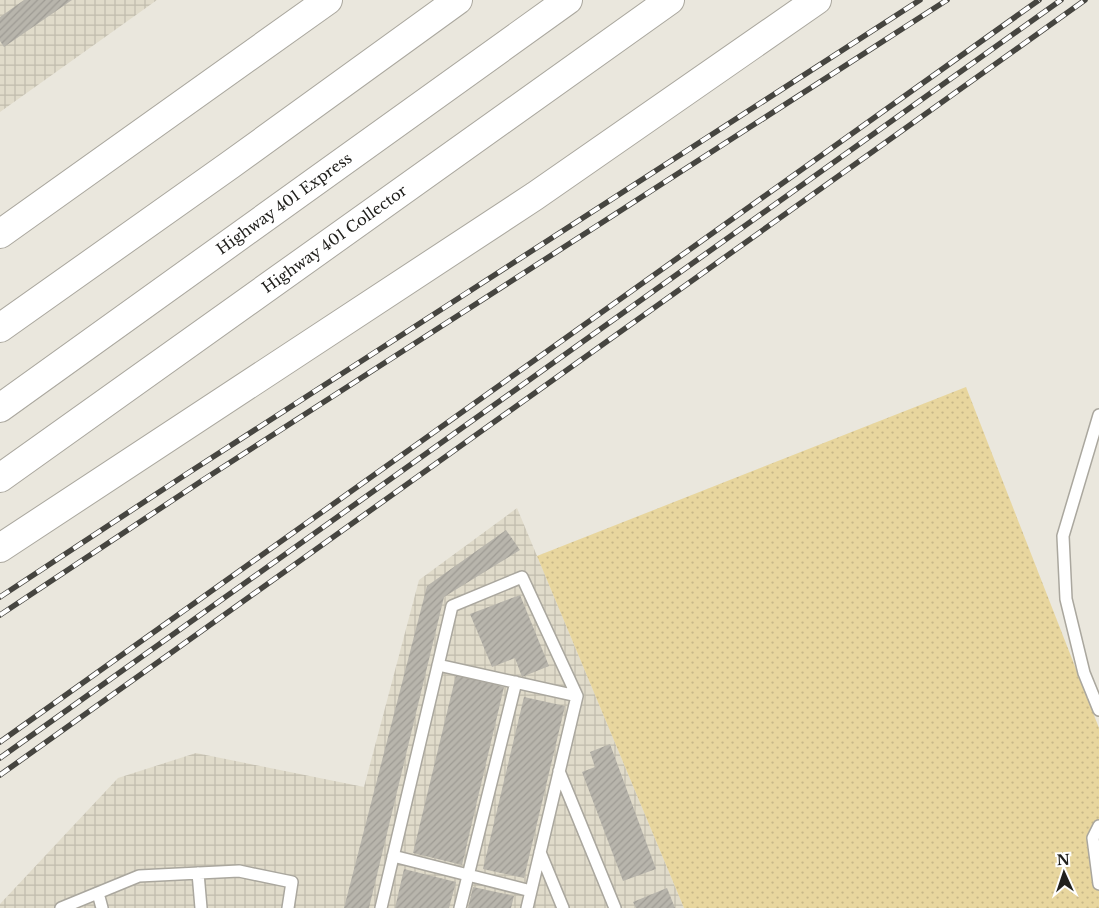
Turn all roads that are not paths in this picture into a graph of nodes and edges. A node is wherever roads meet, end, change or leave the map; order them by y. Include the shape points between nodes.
1 (328, 0) edge
2 (458, 0) edge
3 (568, 0) edge
4 (670, 0) edge
5 (817, 0) edge
6 (0, 234) edge
7 (0, 328) edge
8 (0, 408) edge
9 (1099, 415) edge
10 (0, 478) edge
11 (0, 548) edge
12 (438, 665) junction
13 (516, 682) junction
14 (577, 696) junction
15 (1099, 710) edge
16 (559, 771) junction
17 (1099, 826) edge
18 (540, 852) junction
19 (393, 856) junction
20 (198, 873) junction
21 (469, 875) junction
22 (1099, 884) edge
23 (531, 892) junction
24 (98, 893) junction
25 (61, 908) edge
26 (102, 908) edge
27 (202, 908) edge
28 (288, 908) edge
29 (380, 908) edge
30 (460, 908) edge
31 (527, 908) edge
32 (563, 908) edge
33 (615, 908) edge

1 - 6 highway
2 - 7 highway
3 - 8 highway, Highway 401 Express
4 - 10 highway, Highway 401 Collector
5 - 11 highway via 535,196
9 - 15 lane via 1063,536 1066,599 1084,673
12 - 13 lane
12 - 14 lane via 452,606 522,577
12 - 19 lane
13 - 14 lane
13 - 21 lane
14 - 16 lane
16 - 18 lane
16 - 33 lane
17 - 22 lane via 1093,838
18 - 23 lane
18 - 32 lane
19 - 21 lane
19 - 29 lane
20 - 24 lane via 139,876
20 - 27 lane
20 - 28 lane via 239,871 292,882
21 - 23 lane
21 - 30 lane
23 - 31 lane
24 - 25 lane
24 - 26 lane

